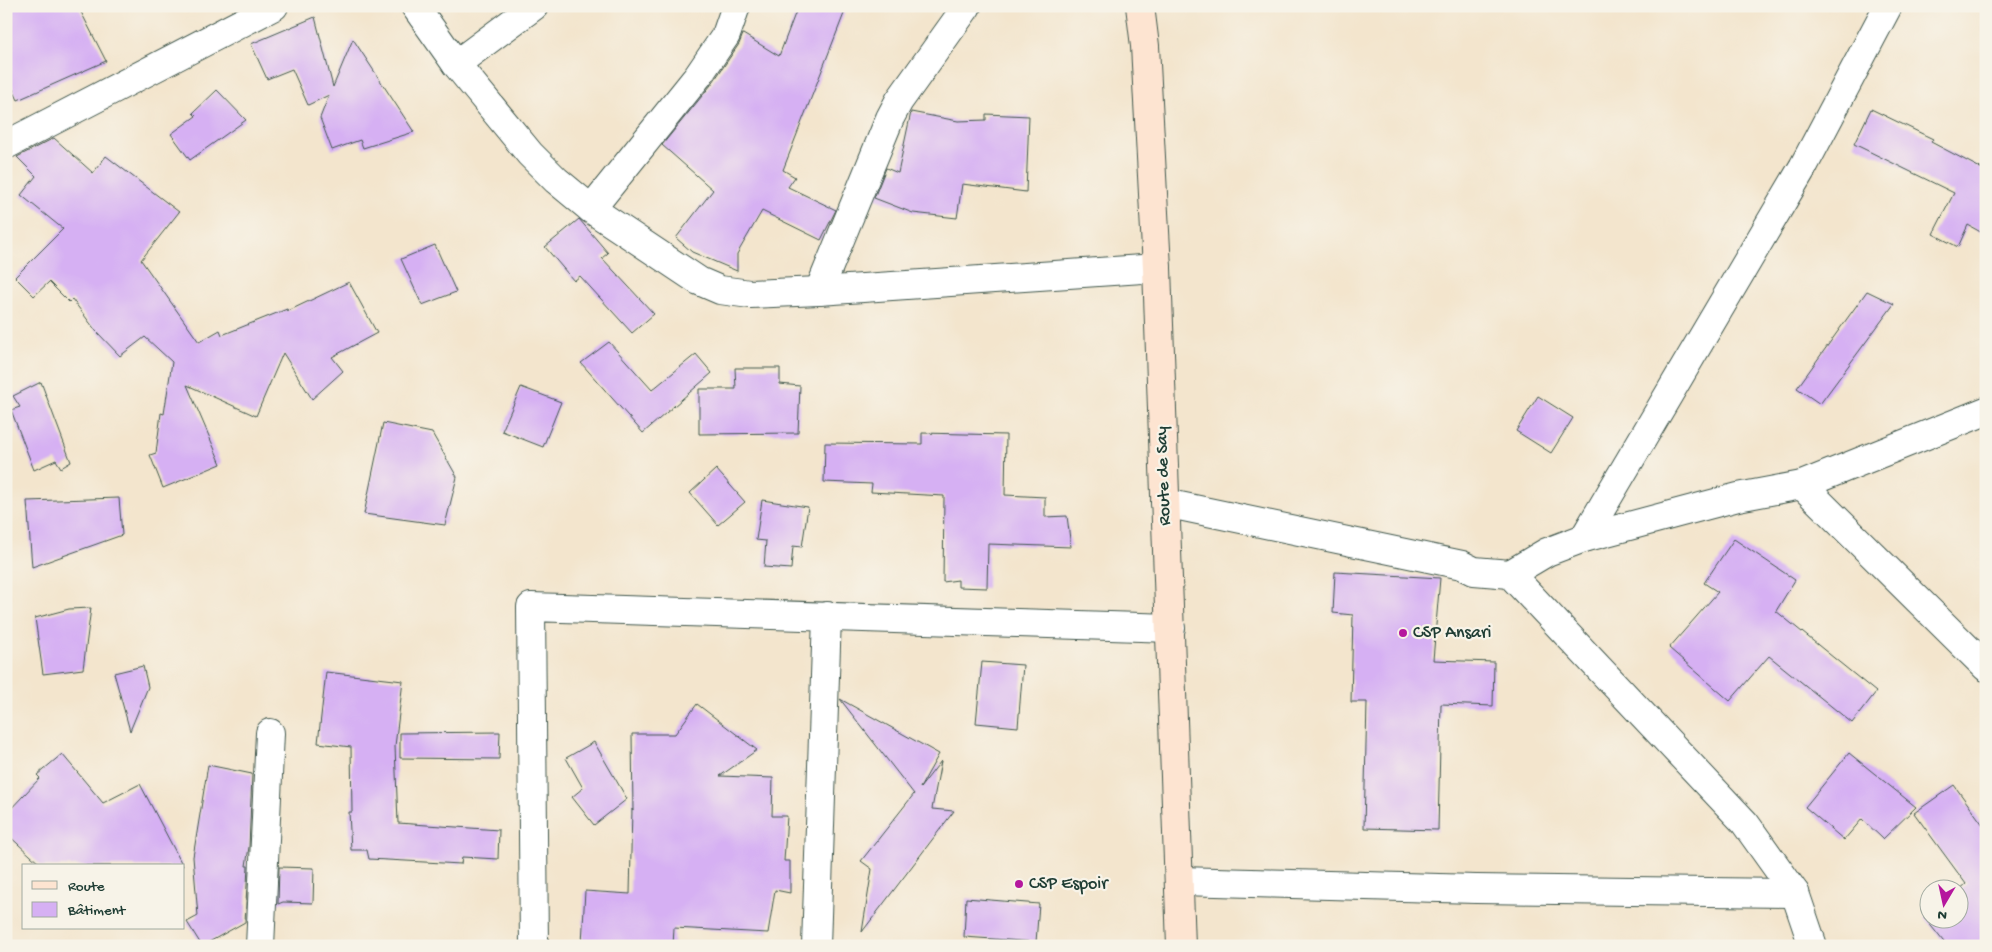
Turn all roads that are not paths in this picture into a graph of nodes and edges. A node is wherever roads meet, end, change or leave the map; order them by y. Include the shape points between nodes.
1 (274, 6) edge
2 (415, 6) edge
3 (534, 6) edge
4 (736, 6) edge
5 (967, 6) edge
6 (1140, 6) edge
7 (1888, 6) edge
8 (456, 64) junction
9 (6, 145) edge
10 (591, 209) junction
11 (1156, 268) junction
12 (819, 291) junction
13 (1986, 411) edge
14 (1802, 486) junction
15 (1165, 503) junction
16 (1584, 538) junction
17 (1510, 574) junction
18 (827, 616) junction
19 (1171, 628) junction
20 (1986, 667) edge
21 (270, 733) dead end
22 (1180, 881) junction
23 (1795, 893) junction
24 (260, 946) edge
25 (534, 946) edge
26 (816, 946) edge
27 (1181, 946) edge
28 (1813, 946) edge

1 - 9 street
2 - 8 street
3 - 8 street
4 - 10 street via 726,35 698,76
5 - 12 street via 890,118
6 - 11 main road, Route de Say via 1145,46
7 - 16 street via 1803,167
8 - 10 street via 530,154
10 - 12 street via 699,281 720,290 750,294
11 - 12 street
11 - 15 main road, Route de Say
13 - 14 street
14 - 16 street via 1738,497
14 - 20 street
15 - 17 street via 1462,565 1474,571
15 - 19 main road, Route de Say
16 - 17 street via 1547,552
17 - 23 street via 1745,823
18 - 19 street
18 - 25 street via 530,607
18 - 26 street
19 - 22 main road, Route de Say
21 - 24 street
22 - 23 street
22 - 27 main road, Route de Say
23 - 28 street

